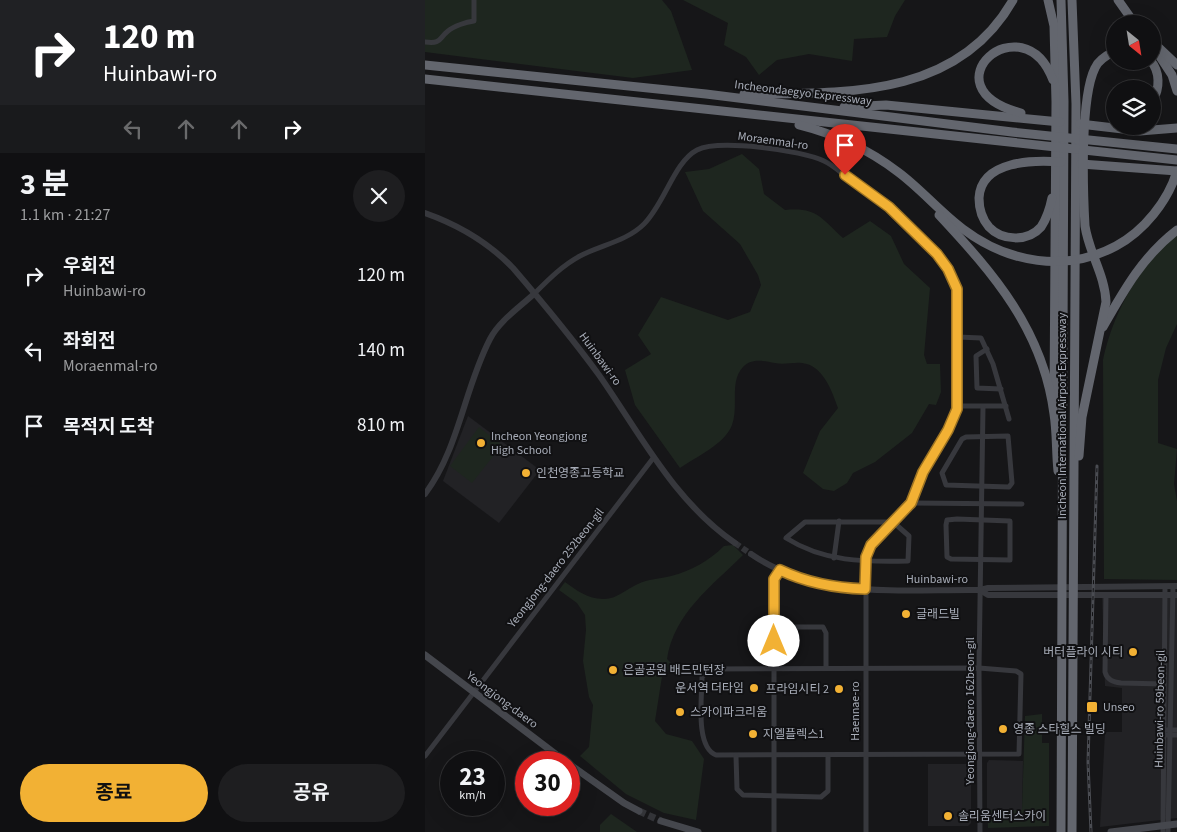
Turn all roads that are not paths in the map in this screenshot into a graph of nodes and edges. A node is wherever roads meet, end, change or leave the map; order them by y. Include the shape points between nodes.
1 (474, 0) edge
2 (1013, 0) edge
3 (1048, 0) edge
4 (1061, 0) edge
5 (1072, 0) edge
6 (1118, 0) edge
7 (1129, 15) edge
8 (425, 42) edge
9 (1161, 51) edge
10 (1106, 55) edge
11 (1161, 57) edge
12 (425, 64) edge
13 (1177, 65) edge
14 (425, 79) edge
15 (1055, 88) junction
16 (1177, 91) edge
17 (706, 94) junction
18 (1060, 101) junction
19 (817, 108) junction
20 (752, 115) junction
21 (1072, 124) junction
22 (1106, 124) edge
23 (1177, 128) edge
24 (1177, 149) edge
25 (874, 156) junction
26 (1177, 160) edge
27 (1177, 171) edge
28 (1060, 181) junction
29 (1080, 183) junction
30 (425, 213) edge
31 (1177, 230) edge
32 (535, 292) junction
33 (1099, 333) junction
34 (958, 337) junction
35 (987, 349) junction
36 (1001, 389) junction
37 (957, 406) junction
38 (1006, 406) junction
39 (983, 407) junction
40 (1055, 414) junction
41 (1009, 419) dead end
42 (983, 436) junction
43 (654, 457) junction
44 (1074, 483) junction
45 (981, 486) junction
46 (425, 494) edge
47 (911, 503) junction
48 (981, 503) junction
49 (1023, 504) dead end
50 (981, 519) junction
51 (1063, 519) junction
52 (839, 521) junction
53 (893, 522) junction
54 (735, 543) tunnel mouth
55 (751, 554) tunnel mouth
56 (834, 558) junction
57 (980, 560) junction
58 (866, 562) junction
59 (780, 570) junction
60 (865, 589) junction
61 (980, 590) junction
62 (1172, 591) edge
63 (1106, 595) junction
64 (774, 627) junction
65 (425, 655) edge
66 (774, 668) junction
67 (825, 668) junction
68 (979, 668) junction
69 (865, 669) junction
70 (1165, 684) junction
71 (472, 692) junction
72 (1177, 730) edge
73 (1167, 733) junction
74 (1177, 735) edge
75 (552, 751) edge
76 (773, 754) junction
77 (425, 756) edge
78 (736, 756) junction
79 (828, 756) junction
80 (866, 756) junction
81 (980, 756) junction
82 (580, 772) edge
83 (773, 797) junction
84 (639, 811) tunnel mouth
85 (661, 821) tunnel mouth
86 (1177, 824) edge
87 (1072, 829) edge
88 (1166, 829) edge
89 (1061, 830) edge
90 (698, 832) edge
91 (774, 832) edge
92 (866, 832) edge
93 (980, 832) edge
94 (1111, 832) edge

1 - 8 street via 474,21 447,32 444,38 434,43
2 - 17 highway via 993,30 971,50 921,78 837,92
3 - 15 highway via 1054,26
4 - 18 highway
5 - 29 highway, Incheon International Airport Expressway
6 - 7 highway
9 - 13 highway
10 - 29 highway via 1095,66 1089,83
11 - 16 highway
12 - 17 highway, Incheondaegyo Expressway
14 - 20 highway
15 - 18 highway
15 - 21 highway via 1043,58 1023,41 1010,40 987,51 978,71 985,94 993,102 1013,111
17 - 19 highway, Incheondaegyo Expressway
18 - 28 highway
19 - 21 highway via 886,105
19 - 24 highway, Incheondaegyo Expressway
20 - 25 highway via 831,134
20 - 26 highway
21 - 22 highway
21 - 23 highway via 1140,131
25 - 27 highway via 988,246 1011,256 1042,262 1088,259 1124,242 1143,227 1163,201
25 - 40 highway via 932,207 1003,288 1033,340
27 - 28 highway via 1047,161 1017,163 1001,168 983,184 979,202 984,220 990,228 1009,237 1031,234 1040,228 1047,216
28 - 40 highway
28 - 51 highway, Incheon International Airport Expressway
29 - 33 highway via 1086,235 1106,291
29 - 44 highway, Incheon International Airport Expressway
30 - 32 street, Huinbawi-ro via 451,223 498,252
31 - 33 highway via 1138,268
32 - 34 street, Moraenmal-ro via 579,256 618,240 643,225 657,208 677,168 697,150 715,144 759,147 824,160 889,207 937,254 954,280
32 - 43 street, Huinbawi-ro via 599,375
32 - 46 street via 490,338 440,473
33 - 44 highway via 1082,418
34 - 35 street via 979,337
34 - 37 street, Moraenmal-ro
35 - 36 street
35 - 36 street via 977,356 977,388
36 - 38 street
37 - 39 street
37 - 47 street, Moraenmal-ro
38 - 39 street
38 - 41 street
39 - 42 street, Yeongjong-daero 162beon-gil
40 - 51 highway
42 - 45 street, Yeongjong-daero 162beon-gil
42 - 45 street via 1009,436 1012,483 1009,487
42 - 45 street via 962,439 942,473 946,485
43 - 54 street, Huinbawi-ro via 690,505 713,528
43 - 71 street, Yeongjong-daero 252beon-gil
44 - 87 highway, Incheon International Airport Expressway
45 - 48 street, Yeongjong-daero 162beon-gil
47 - 48 street
47 - 53 street, Moraenmal-ro
48 - 49 street
48 - 50 street, Yeongjong-daero 162beon-gil
50 - 57 street, Yeongjong-daero 162beon-gil
50 - 57 street via 1010,521 1010,560
50 - 57 street via 947,520 946,525 947,557
51 - 89 highway, Incheon International Airport Expressway
52 - 53 street
52 - 56 street
52 - 56 street via 805,522 786,538 804,549
53 - 58 street, Moraenmal-ro via 871,545
53 - 58 street via 909,536 908,561
55 - 59 street, Huinbawi-ro
56 - 58 street
57 - 61 street, Yeongjong-daero 162beon-gil
58 - 60 street, Moraenmal-ro
59 - 60 street, Huinbawi-ro via 822,585
59 - 64 street via 774,579
60 - 61 street, Huinbawi-ro
60 - 69 street, Haennae-ro
61 - 62 street, Huinbawi-ro
61 - 63 street, Huinbawi-ro via 988,595
61 - 68 street, Yeongjong-daero 162beon-gil
62 - 63 street, Huinbawi-ro
62 - 70 street, Huinbawi-ro 59beon-gil
62 - 73 street, Huinbawi-ro 59beon-gil
63 - 70 street via 1107,678 1121,684
64 - 66 street
64 - 67 street via 823,627 826,633
65 - 71 main road, Yeongjong-daero
66 - 67 street
66 - 76 street
66 - 78 street via 710,669 702,677 703,739 712,753
67 - 69 street
68 - 69 street
68 - 81 street, Yeongjong-daero 162beon-gil
68 - 81 street via 1016,671 1023,680 1019,754
69 - 80 street, Haennae-ro
70 - 73 street, Huinbawi-ro 59beon-gil
71 - 75 main road, Yeongjong-daero
71 - 77 street, Yeongjong-daero 252beon-gil
72 - 73 street
73 - 74 street
73 - 88 street, Huinbawi-ro 59beon-gil
73 - 88 street, Huinbawi-ro 59beon-gil via 1173,791
76 - 78 street
76 - 79 street
76 - 83 street
78 - 83 street via 737,789 743,795
79 - 80 street
79 - 83 street via 828,791 821,797
80 - 81 street
80 - 92 street, Haennae-ro
81 - 93 street, Yeongjong-daero 162beon-gil
82 - 84 main road, Yeongjong-daero
83 - 91 street
85 - 90 main road
86 - 88 main road
88 - 94 main road

